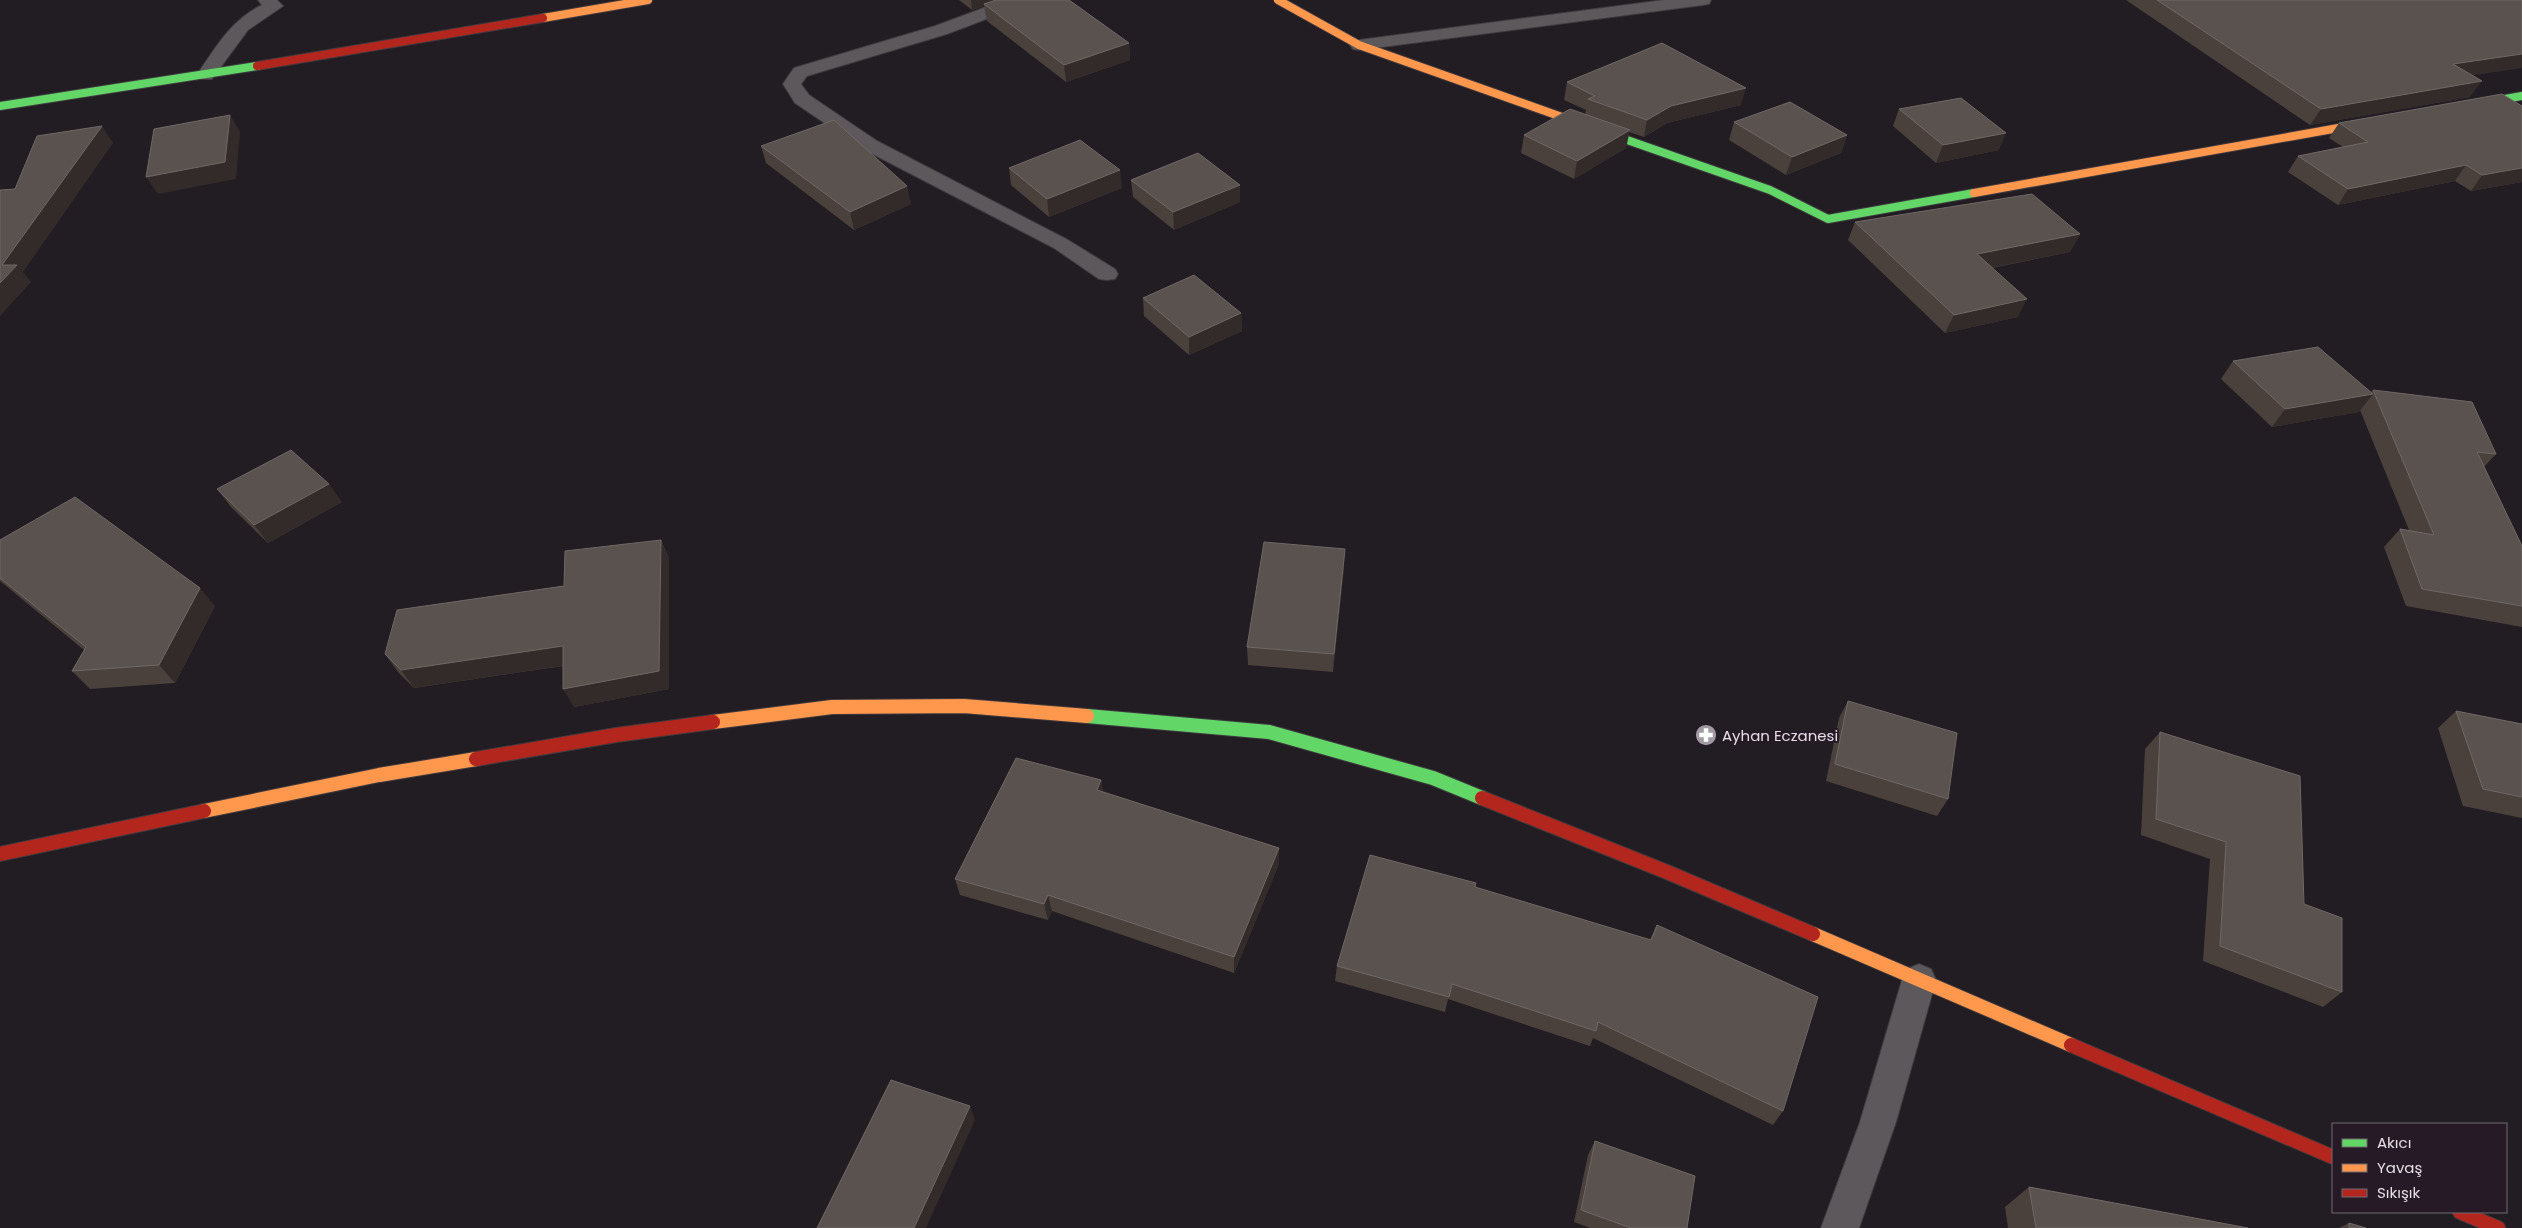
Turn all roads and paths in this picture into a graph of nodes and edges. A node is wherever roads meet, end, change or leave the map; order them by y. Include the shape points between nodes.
1 (291, 0) edge
2 (648, 0) edge
3 (1020, 0) edge
4 (1278, 0) edge
5 (1703, 0) edge
6 (270, 3) edge
7 (1359, 45) junction
8 (206, 75) junction
9 (2522, 96) edge
10 (0, 106) edge
11 (2463, 106) edge
12 (2385, 120) edge
13 (1107, 274) dead end
14 (0, 854) edge
15 (1920, 980) junction
16 (2332, 1157) edge
17 (2462, 1213) edge
18 (1840, 1228) edge
19 (2498, 1228) edge

1 - 6 street
2 - 8 street
3 - 13 street via 941,30 800,72 792,84 802,99 870,145 1061,244
4 - 7 street
5 - 7 street
6 - 8 street via 238,28
7 - 12 street via 1770,190 1828,219
8 - 10 street
9 - 11 street
14 - 15 street via 380,775 616,735 832,707 964,706 1269,732 1433,778 1667,872
15 - 16 street
15 - 18 street via 1878,1122
17 - 19 street

